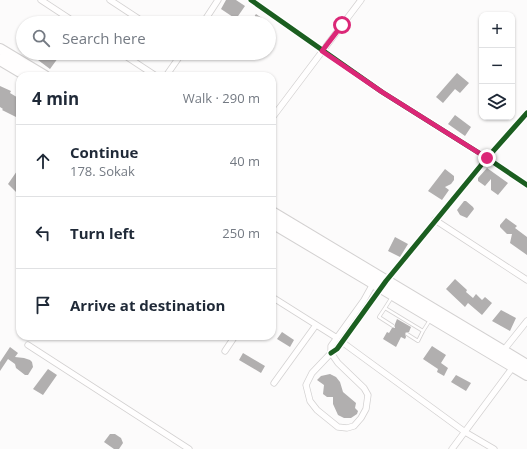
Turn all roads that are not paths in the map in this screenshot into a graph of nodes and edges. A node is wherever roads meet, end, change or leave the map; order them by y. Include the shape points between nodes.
1 (41, 0) edge
2 (110, 0) edge
3 (218, 0) edge
4 (251, 0) edge
5 (361, 0) edge
6 (65, 16) edge
7 (134, 16) edge
8 (207, 16) edge
9 (273, 16) edge
10 (276, 18) edge
11 (0, 49) edge
12 (322, 51) junction
13 (16, 59) edge
14 (0, 60) edge
15 (18, 60) edge
16 (132, 60) edge
17 (177, 60) edge
18 (20, 72) edge
19 (38, 72) edge
20 (150, 72) edge
21 (169, 72) edge
22 (276, 113) edge
23 (527, 113) edge
24 (487, 158) junction
25 (527, 185) edge
26 (276, 215) edge
27 (435, 220) junction
28 (276, 225) edge
29 (527, 280) edge
30 (379, 282) junction
31 (393, 295) junction
32 (276, 300) edge
33 (385, 308) junction
34 (431, 318) junction
35 (527, 321) edge
36 (316, 325) junction
37 (393, 326) dead end
38 (423, 331) junction
39 (407, 334) dead end
40 (337, 338) junction
41 (232, 340) edge
42 (342, 342) junction
43 (28, 345) dead end
44 (503, 351) junction
45 (225, 352) dead end
46 (331, 353) junction
47 (527, 365) edge
48 (513, 367) junction
49 (527, 376) edge
50 (274, 383) dead end
51 (465, 432) junction
52 (189, 449) edge
53 (452, 449) edge
54 (494, 449) edge

1 - 6 street
2 - 7 street
3 - 8 street
4 - 9 street
5 - 12 street
10 - 12 street
11 - 13 highway
12 - 22 street
12 - 24 street
14 - 18 highway
15 - 19 highway
16 - 20 street
17 - 21 street
23 - 24 street
24 - 25 street
24 - 27 street
26 - 30 highway
27 - 29 street
27 - 30 street
28 - 30 highway
30 - 31 highway
30 - 40 street
30 - 42 street
30 - 44 highway
31 - 33 lane
31 - 34 highway
32 - 36 street
33 - 37 lane via 379,317
33 - 38 lane
34 - 38 lane
34 - 48 highway
35 - 44 street
36 - 40 street
36 - 50 street
38 - 39 lane via 418,341
40 - 46 street via 331,346
41 - 45 street
42 - 46 street
42 - 51 street
43 - 52 street
44 - 47 highway
46 - 46 street via 312,373 306,385 308,395 317,410 338,428 347,428 354,426 361,418 366,409 368,395
48 - 49 highway
48 - 51 street
51 - 53 street
51 - 54 street

